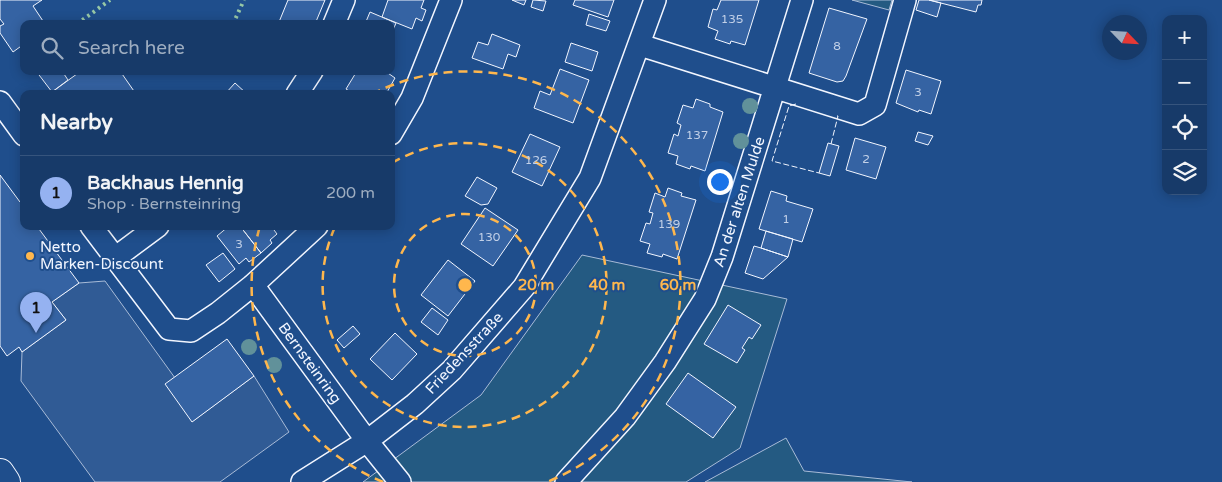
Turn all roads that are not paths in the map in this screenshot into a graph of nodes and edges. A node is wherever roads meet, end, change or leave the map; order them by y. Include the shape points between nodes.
1 (344, 0) edge
2 (451, 0) edge
3 (655, 0) edge
4 (802, 0) edge
5 (905, 0) edge
6 (336, 20) edge
7 (640, 46) junction
8 (309, 75) edge
9 (775, 88) junction
10 (300, 90) edge
11 (0, 102) edge
12 (395, 127) edge
13 (20, 130) edge
14 (94, 230) edge
15 (153, 230) edge
16 (313, 230) edge
17 (115, 258) junction
18 (252, 285) junction
19 (367, 441) junction
20 (0, 473) edge
21 (6, 482) edge
22 (302, 482) edge
23 (400, 482) edge
24 (566, 482) edge

1 - 6 street
2 - 12 street via 412,98
3 - 7 street, Friedensstraße
4 - 9 street
5 - 9 street via 875,105 859,114
7 - 9 street
7 - 19 street, Friedensstraße via 590,178 524,287 452,370
8 - 10 street
9 - 24 street, An der alten Mulde via 722,256 705,299 625,417
11 - 13 street
14 - 17 street
15 - 17 street
16 - 18 street
17 - 18 street via 169,329 191,331
18 - 19 street, Bernsteinring
19 - 22 street, Friedensstraße
19 - 23 street
20 - 21 main road

